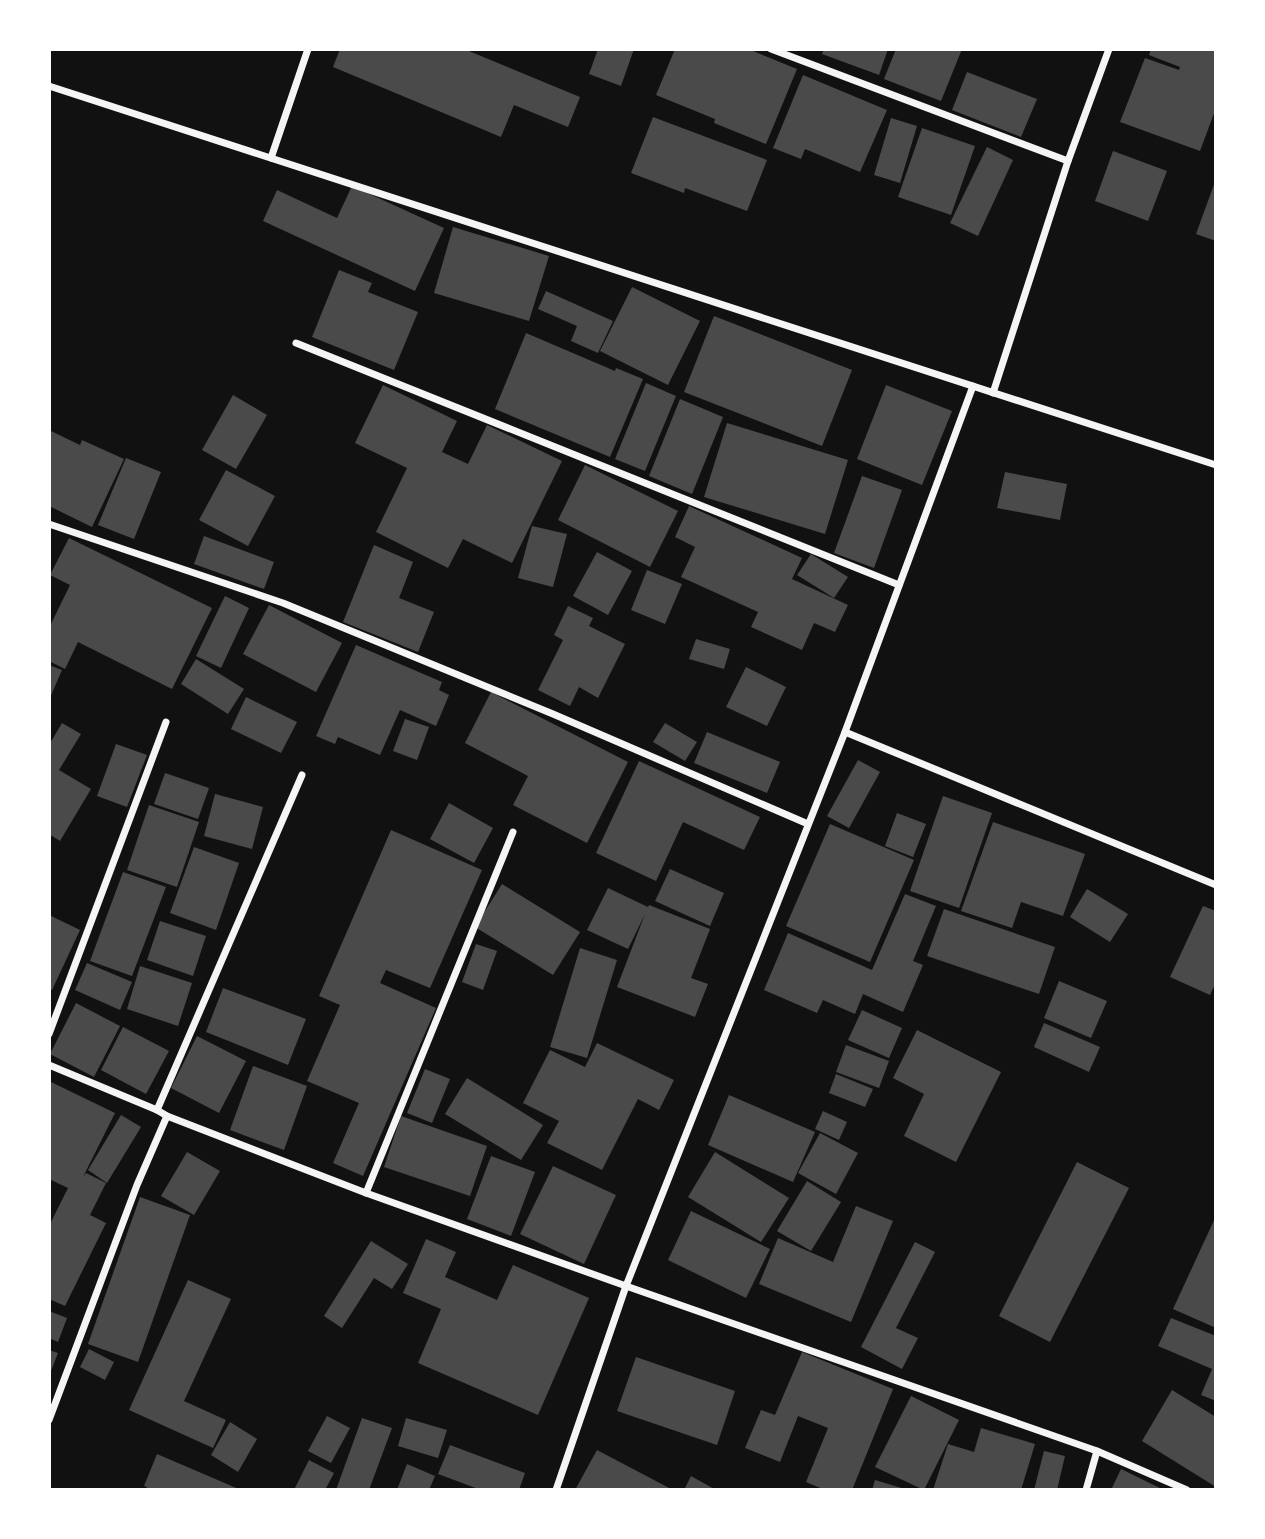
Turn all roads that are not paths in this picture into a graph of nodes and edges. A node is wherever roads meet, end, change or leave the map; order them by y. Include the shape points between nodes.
1 (308, 49) edge
2 (771, 49) edge
3 (1109, 49) edge
4 (49, 86) edge
5 (271, 158) junction
6 (1068, 161) junction
7 (296, 343) dead end
8 (973, 386) junction
9 (993, 393) junction
10 (1216, 465) edge
11 (49, 524) edge
12 (899, 585) junction
13 (166, 722) dead end
14 (845, 732) junction
15 (302, 775) dead end
16 (808, 824) junction
17 (513, 832) dead end
18 (1216, 885) edge
19 (49, 1034) edge
20 (49, 1065) edge
21 (157, 1110) junction
22 (167, 1116) junction
23 (366, 1193) junction
24 (626, 1286) junction
25 (49, 1420) edge
26 (1097, 1451) junction
27 (556, 1490) edge
28 (1086, 1490) edge
29 (1187, 1490) edge

1 - 5 street
2 - 6 street
3 - 6 street
4 - 5 street
5 - 8 street
6 - 9 street
7 - 12 street
8 - 9 street
8 - 12 street
9 - 10 street
11 - 16 street via 283,603
12 - 14 street
13 - 19 street
14 - 16 street
14 - 18 street
15 - 21 street
16 - 24 street
17 - 23 street
20 - 21 street
21 - 22 street
22 - 23 street
22 - 25 street
23 - 24 street
24 - 26 street
24 - 27 street
26 - 28 street
26 - 29 street

